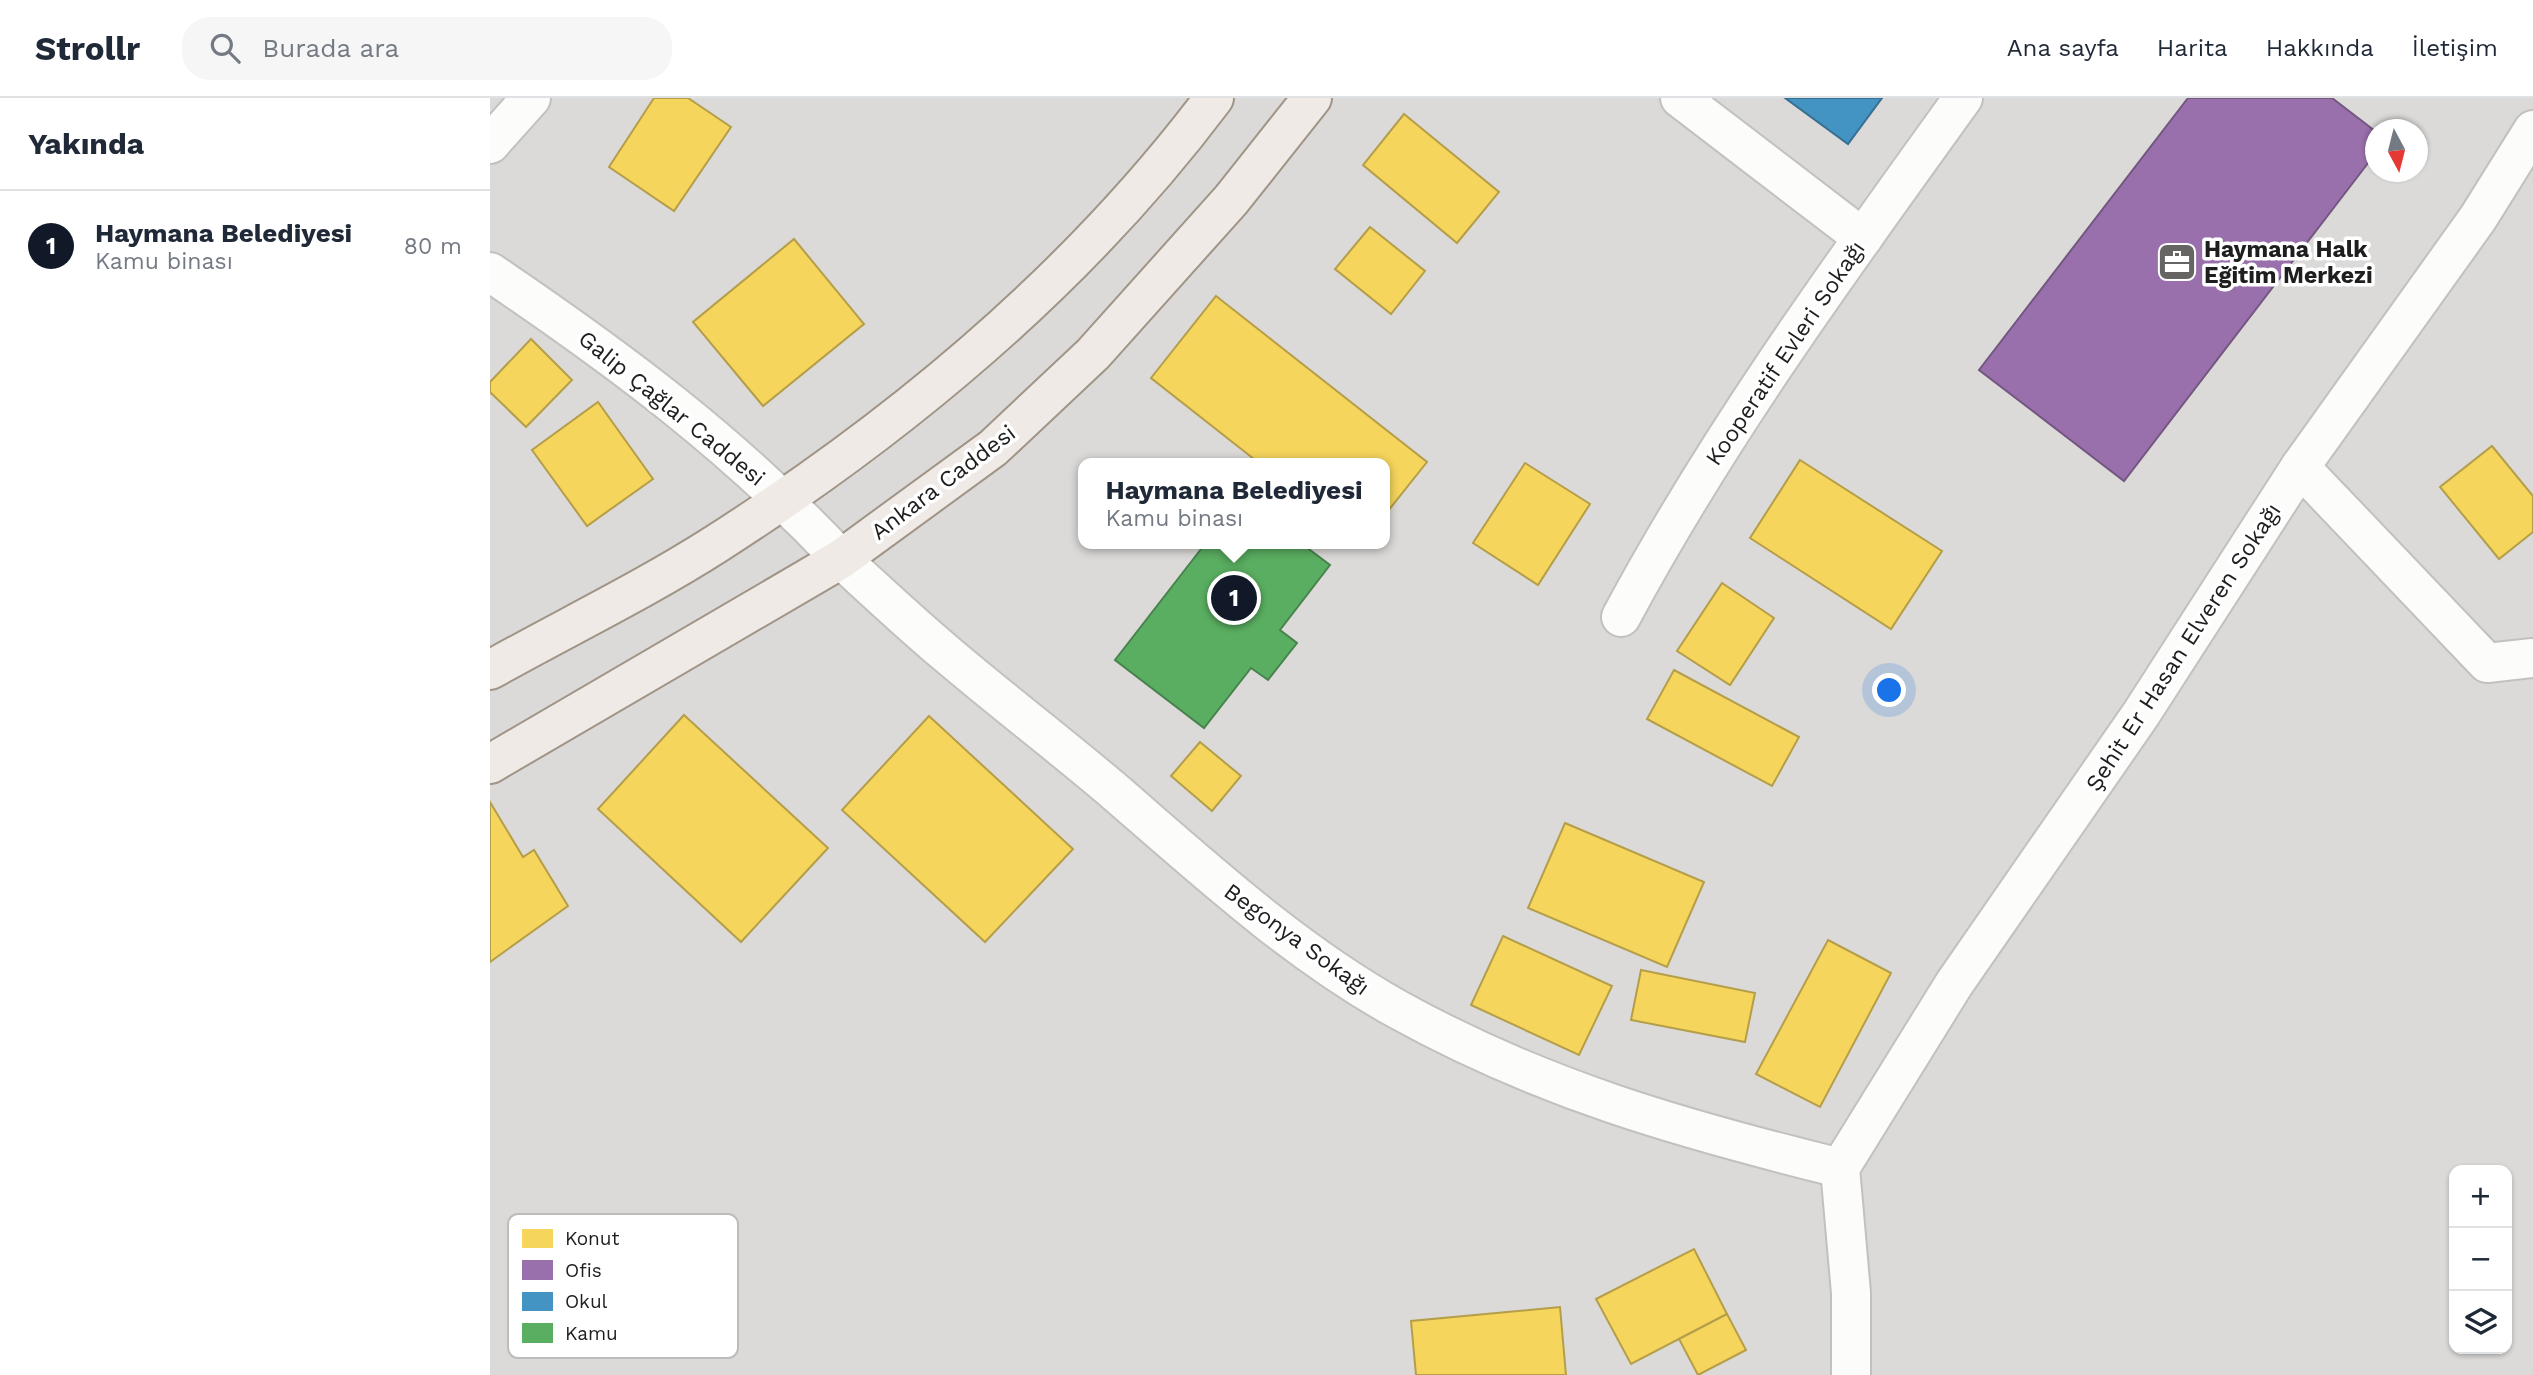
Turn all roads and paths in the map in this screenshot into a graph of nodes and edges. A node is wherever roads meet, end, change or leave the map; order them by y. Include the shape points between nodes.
1 (531, 98) edge
2 (1214, 98) edge
3 (1312, 98) edge
4 (1680, 98) edge
5 (1963, 98) edge
6 (2533, 130) edge
7 (490, 144) edge
8 (1863, 238) junction
9 (490, 272) edge
10 (2300, 467) junction
11 (783, 498) junction
12 (841, 559) junction
13 (1621, 617) dead end
14 (2533, 658) edge
15 (490, 670) edge
16 (490, 764) edge
17 (1840, 1168) junction
18 (1851, 1375) edge

1 - 7 street
2 - 11 main road via 1164,165 1105,230 1002,331 882,428
3 - 12 main road, Ankara Caddesi via 1231,200 1093,354 993,448
4 - 8 street
5 - 8 street, Kooperatif Evleri Sokağı
6 - 10 street, Şehit Er Hasan Elveren Sokağı via 2478,218
8 - 13 street, Kooperatif Evleri Sokağı via 1716,454
9 - 11 street, Galip Çağlar Caddesi via 695,420
10 - 14 street via 2487,663
10 - 17 street, Şehit Er Hasan Elveren Sokağı via 2141,714 1954,984
11 - 12 street, Galip Çağlar Caddesi
11 - 15 main road via 715,545
12 - 16 main road, Ankara Caddesi
12 - 17 street, Begonya Sokağı via 1220,884 1396,1008 1482,1053 1591,1099 1706,1135
17 - 18 street via 1851,1293

